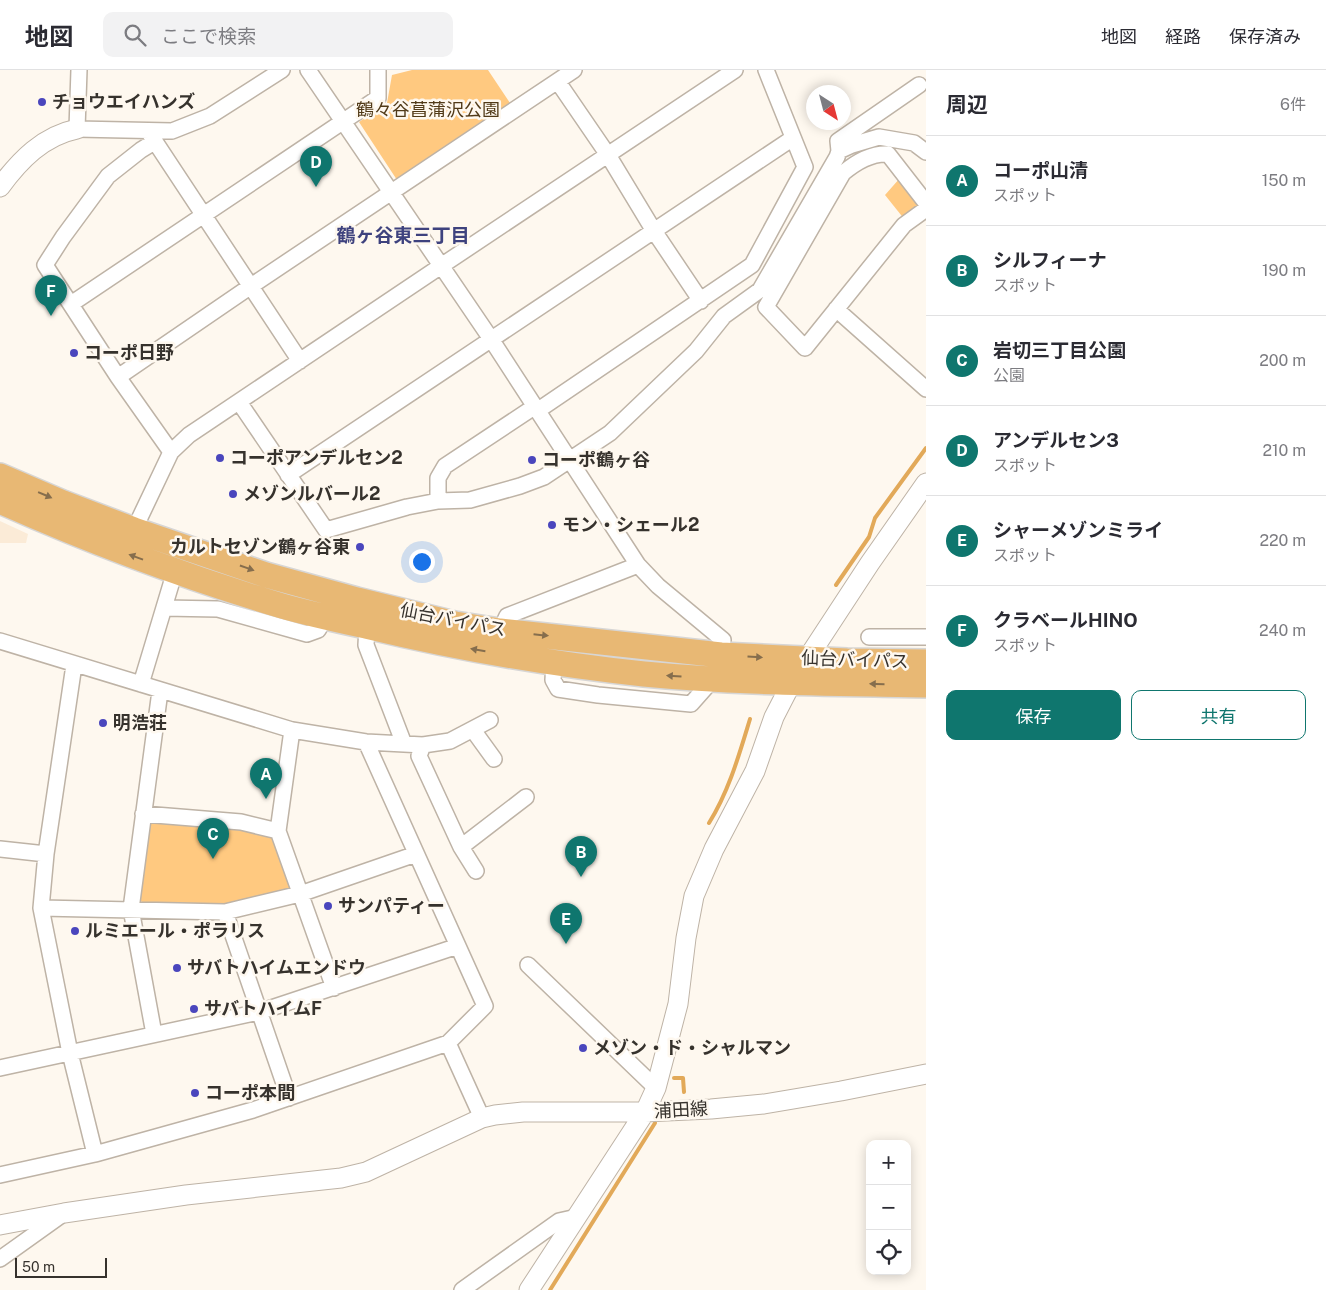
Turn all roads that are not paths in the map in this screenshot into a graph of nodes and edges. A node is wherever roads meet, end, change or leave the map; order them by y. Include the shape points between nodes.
1 (79, 70) edge
2 (282, 70) edge
3 (308, 70) edge
4 (378, 70) edge
5 (574, 70) edge
6 (735, 70) edge
7 (766, 70) edge
8 (558, 82) junction
9 (919, 85) dead end
10 (343, 122) junction
11 (76, 129) junction
12 (151, 136) junction
13 (793, 138) junction
14 (839, 151) junction
15 (926, 152) edge
16 (608, 155) junction
17 (0, 187) edge
18 (391, 193) junction
19 (926, 203) edge
20 (926, 209) edge
21 (204, 215) junction
22 (654, 231) junction
23 (441, 266) junction
24 (251, 286) junction
25 (701, 300) junction
26 (71, 304) junction
27 (836, 309) junction
28 (491, 340) junction
29 (300, 361) junction
30 (118, 377) junction
31 (926, 389) edge
32 (239, 402) junction
33 (536, 409) junction
34 (171, 452) junction
35 (569, 460) junction
36 (288, 475) junction
37 (0, 476) edge
38 (926, 483) edge
39 (0, 501) edge
40 (438, 501) junction
41 (134, 530) junction
42 (638, 564) junction
43 (175, 571) junction
44 (164, 608) junction
45 (326, 617) junction
46 (367, 626) junction
47 (500, 631) junction
48 (869, 637) dead end
49 (926, 637) edge
50 (0, 641) edge
51 (721, 655) junction
52 (807, 659) junction
53 (926, 662) edge
54 (74, 665) junction
55 (792, 682) junction
56 (141, 684) junction
57 (926, 685) edge
58 (160, 691) junction
59 (490, 720) dead end
60 (292, 730) junction
61 (473, 730) junction
62 (366, 742) junction
63 (404, 744) junction
64 (423, 745) junction
65 (494, 759) dead end
66 (518, 800) dead end
67 (143, 814) junction
68 (278, 831) junction
69 (461, 847) junction
70 (0, 849) edge
71 (46, 854) junction
72 (416, 854) junction
73 (476, 871) dead end
74 (300, 894) junction
75 (41, 908) junction
76 (131, 910) junction
77 (225, 912) junction
78 (458, 946) junction
79 (528, 965) dead end
80 (334, 988) junction
81 (259, 1012) junction
82 (154, 1034) junction
83 (448, 1043) junction
84 (70, 1053) junction
85 (0, 1068) edge
86 (926, 1074) edge
87 (656, 1088) junction
88 (289, 1098) junction
89 (645, 1112) junction
90 (482, 1118) junction
91 (95, 1154) junction
92 (0, 1175) edge
93 (64, 1213) junction
94 (578, 1217) junction
95 (0, 1225) edge
96 (0, 1259) edge
97 (462, 1290) edge
98 (529, 1290) edge

1 - 11 street
2 - 12 street via 210,116
3 - 10 street
4 - 10 street via 378,98
5 - 8 street
6 - 16 street
7 - 13 street
8 - 16 street
8 - 18 street
9 - 14 street via 838,141
10 - 18 street
10 - 21 street
11 - 12 street
11 - 17 street via 39,144
12 - 21 street
12 - 26 street via 141,150 108,176 45,265
13 - 22 street
13 - 25 street via 805,167 752,265
14 - 15 street via 879,137 914,143
14 - 35 street via 760,290 724,316 696,351 610,433
16 - 22 street
16 - 23 street
18 - 23 street
18 - 24 street
19 - 27 street via 888,154 878,154 853,164 843,173 766,307 805,348
20 - 27 street via 904,225
21 - 24 street
21 - 26 street
22 - 25 street
22 - 28 street
23 - 28 street
23 - 29 street
24 - 29 street
24 - 30 street
25 - 33 street
26 - 30 street
27 - 31 street
28 - 33 street
28 - 36 street
29 - 32 street
30 - 34 street
32 - 34 street via 189,435
32 - 36 street
33 - 35 street
33 - 40 street via 445,466 438,478
34 - 41 street
35 - 40 street via 544,477 520,486 470,500
35 - 42 street
36 - 40 street via 326,530
37 -> 41 highway, 仙台バイパス
38 - 52 street
43 -> 39 highway, 仙台バイパス via 72,533
41 -> 47 highway, 仙台バイパス via 266,575 446,622
42 - 47 street via 507,616
42 - 51 street via 658,586 723,640
43 - 44 street
43 - 45 highway, 仙台バイパス
44 - 45 street via 218,609 307,634 318,630
44 - 56 street
45 - 46 highway, 仙台バイパス
55 -> 46 highway, 仙台バイパス via 644,674 469,649
46 - 63 street via 366,645
47 -> 51 highway, 仙台バイパス
48 - 49 street
50 - 54 street
51 -> 52 highway, 仙台バイパス
52 - 53 highway, 仙台バイパス
52 - 55 street
54 - 56 street
54 - 71 street
57 -> 55 highway, 仙台バイパス
55 - 87 street via 774,717 754,771 694,896 678,1004
56 - 58 street
58 - 60 street
58 - 67 street
59 - 61 street
60 - 62 street
60 - 68 street
61 - 64 street via 450,740
61 - 65 street
62 - 63 street
62 - 72 street
63 - 64 street
64 - 69 street via 419,756
66 - 69 street
67 - 68 street via 241,822
67 - 76 street
68 - 74 street
69 - 73 street
70 - 71 street
71 - 75 street
72 - 74 street
72 - 78 street
74 - 77 street
74 - 80 street
75 - 76 street
75 - 84 street
76 - 77 street
76 - 82 street
77 - 81 street
78 - 80 street
78 - 83 street via 485,1006
79 - 87 street
80 - 81 street
81 - 82 street
81 - 88 street
82 - 84 street
83 - 88 street
83 - 90 street
84 - 85 street
84 - 91 street
86 - 89 street, 浦田線 via 764,1104
87 - 89 street
88 - 91 street
89 - 90 street via 523,1112
89 - 94 street, 浦田線
90 - 93 street via 366,1172 341,1178 186,1195
91 - 92 street
93 - 95 street
93 - 96 street
94 - 97 street via 559,1221
94 - 98 street, 浦田線

